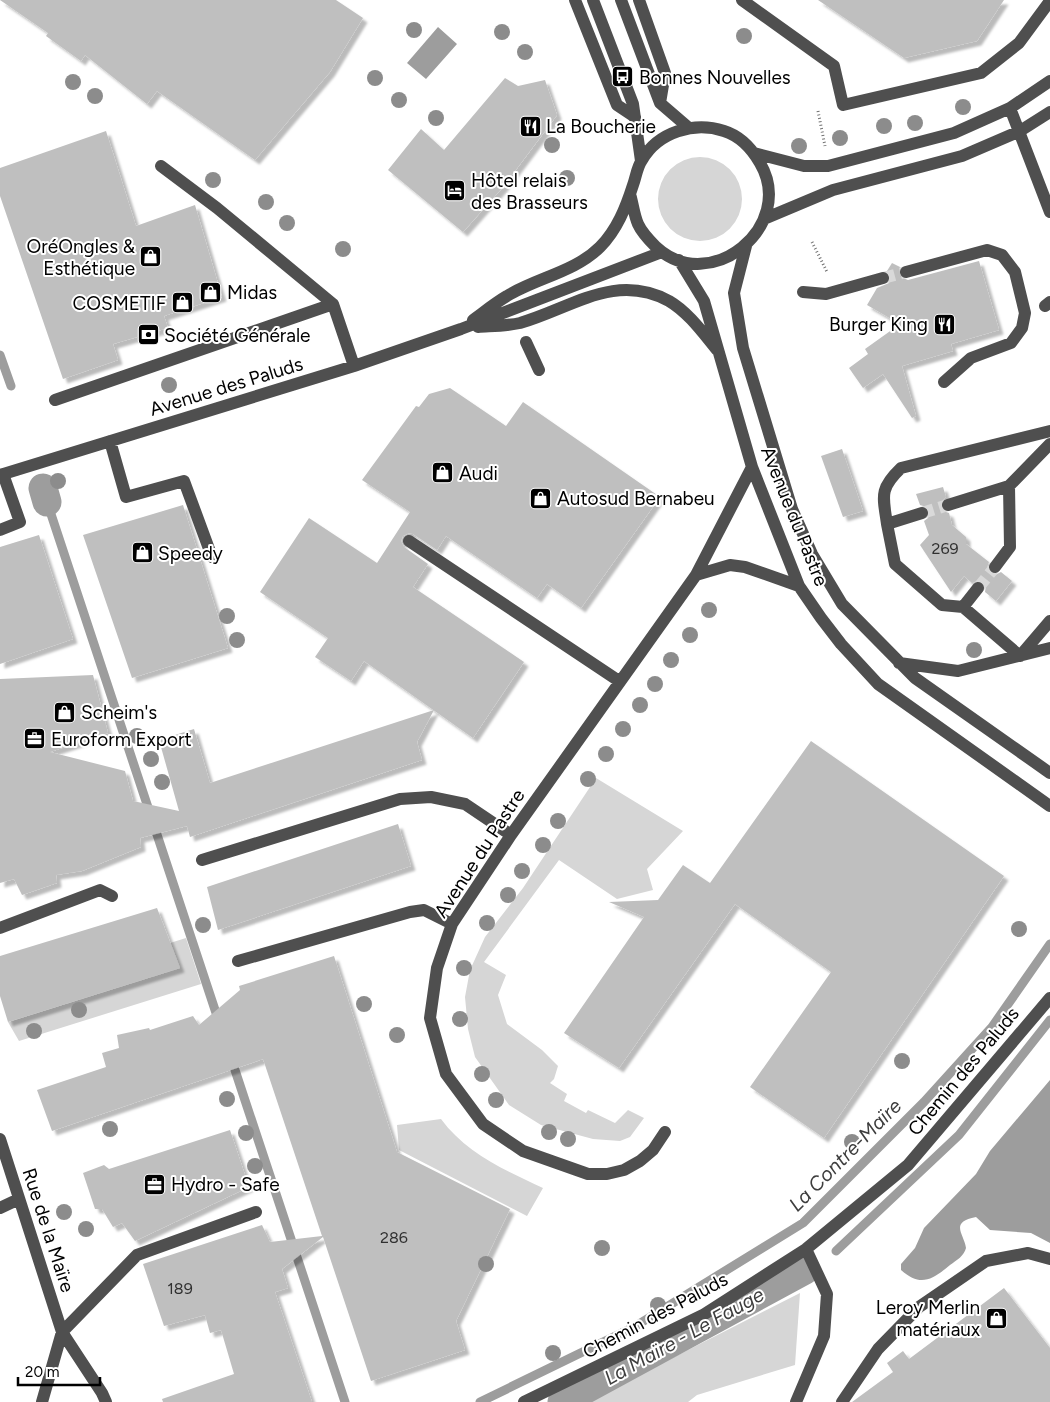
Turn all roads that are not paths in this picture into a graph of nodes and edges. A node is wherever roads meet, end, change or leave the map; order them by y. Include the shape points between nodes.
1 (575, 0) edge
2 (593, 0) edge
3 (621, 0) edge
4 (639, 0) edge
5 (742, 0) edge
6 (1050, 1) edge
7 (1050, 81) edge
8 (660, 103) junction
9 (1010, 108) junction
10 (1050, 112) edge
11 (635, 118) junction
12 (689, 128) junction
13 (1020, 131) junction
14 (754, 153) junction
15 (641, 161) junction
16 (161, 166) dead end
17 (630, 194) junction
18 (1050, 212) edge
19 (764, 219) junction
20 (746, 246) junction
21 (662, 252) junction
22 (679, 260) junction
23 (906, 272) tunnel mouth
24 (883, 278) tunnel mouth
25 (803, 292) dead end
26 (333, 304) junction
27 (461, 329) junction
28 (526, 342) dead end
29 (720, 354) junction
30 (354, 366) junction
31 (539, 370) dead end
32 (944, 382) dead end
33 (55, 400) dead end
34 (1050, 431) edge
35 (110, 441) junction
36 (1050, 444) edge
37 (752, 467) junction
38 (2, 474) edge
39 (1009, 486) junction
40 (948, 505) tunnel mouth
41 (922, 513) tunnel mouth
42 (887, 524) junction
43 (0, 530) edge
44 (409, 541) dead end
45 (212, 557) dead end
46 (995, 567) tunnel mouth
47 (696, 575) junction
48 (799, 586) junction
49 (978, 588) tunnel mouth
50 (963, 607) junction
51 (1050, 621) edge
52 (1050, 648) edge
53 (1020, 656) junction
54 (898, 662) junction
55 (619, 681) junction
56 (1050, 773) edge
57 (1050, 806) edge
58 (511, 834) junction
59 (202, 860) dead end
60 (112, 896) dead end
61 (452, 924) junction
62 (0, 928) edge
63 (238, 961) dead end
64 (1050, 998) edge
65 (665, 1132) dead end
66 (0, 1139) edge
67 (19, 1199) junction
68 (0, 1208) edge
69 (256, 1212) dead end
70 (806, 1249) junction
71 (1050, 1259) edge
72 (62, 1332) junction
73 (42, 1402) edge
74 (106, 1402) edge
75 (524, 1402) edge
76 (796, 1402) edge
77 (842, 1402) edge

1 - 11 street via 617,106
2 - 11 street via 633,104
3 - 8 street
4 - 8 street via 665,73
5 - 6 street via 834,66 843,105 981,73 1019,43
7 - 9 street
8 - 12 street
9 - 13 street
9 - 14 street via 954,133 828,166 804,166
10 - 13 street
11 - 15 street
12 - 14 street via 725,131 742,140
12 - 15 street via 661,139
13 - 18 street
13 - 19 street via 962,156 832,190
14 - 19 street via 768,185
15 - 17 street
16 - 26 street
17 - 21 street via 638,224
17 - 27 street, Avenue des Paluds via 616,228 600,248 581,262 507,295
19 - 20 street
20 - 22 street via 714,262
20 - 54 street, Avenue du Pastre via 734,293 743,348 792,509 812,554 842,604
21 - 22 street
21 - 27 street, Avenue des Paluds
22 - 29 street, Avenue du Pastre via 704,300
23 - 32 street via 987,250 1002,255 1015,272 1025,313 1022,328 1011,343 971,358
24 - 25 street via 826,294
26 - 30 street
26 - 33 street
27 - 29 street, Avenue des Paluds via 519,323 596,295 630,289 670,302 690,318
27 - 30 street, Avenue des Paluds
28 - 31 street
29 - 37 street, Avenue du Pastre
30 - 35 street, Avenue des Paluds
34 - 42 street via 901,468 886,482
35 - 38 street, Avenue des Paluds
35 - 45 street via 126,497 184,481
36 - 39 street
37 - 47 street, Avenue du Pastre
37 - 48 street, Avenue du Pastre
38 - 43 street via 20,522
39 - 40 street
39 - 46 street via 1010,547
41 - 42 street
42 - 50 street via 895,564 942,605
44 - 55 street
47 - 48 street via 730,565
47 - 55 street, Avenue du Pastre
48 - 57 street, Avenue du Pastre via 841,644 878,684
49 - 50 street
50 - 53 street
51 - 53 street
52 - 53 street
53 - 54 street via 958,671
54 - 56 street, Avenue du Pastre via 915,678
55 - 58 street, Avenue du Pastre
58 - 59 street via 465,804 431,797 400,799
58 - 61 street, Avenue du Pastre
60 - 62 street via 100,890
61 - 63 street via 424,910 410,912
61 - 65 street, Avenue du Pastre via 437,968 430,1018 446,1074 483,1124 523,1151 588,1174 607,1174 632,1166 653,1150
64 - 70 street, Chemin des Paluds via 908,1165
66 - 67 street, Rue de la Maïre
67 - 68 street
67 - 72 street, Rue de la Maïre
69 - 72 street via 136,1255
70 - 75 street, Chemin des Paluds via 703,1314
70 - 76 street via 827,1294 824,1336
71 - 77 street via 1028,1252 986,1261 919,1307 878,1349
72 - 73 street
72 - 74 street, Rue de la Maïre

